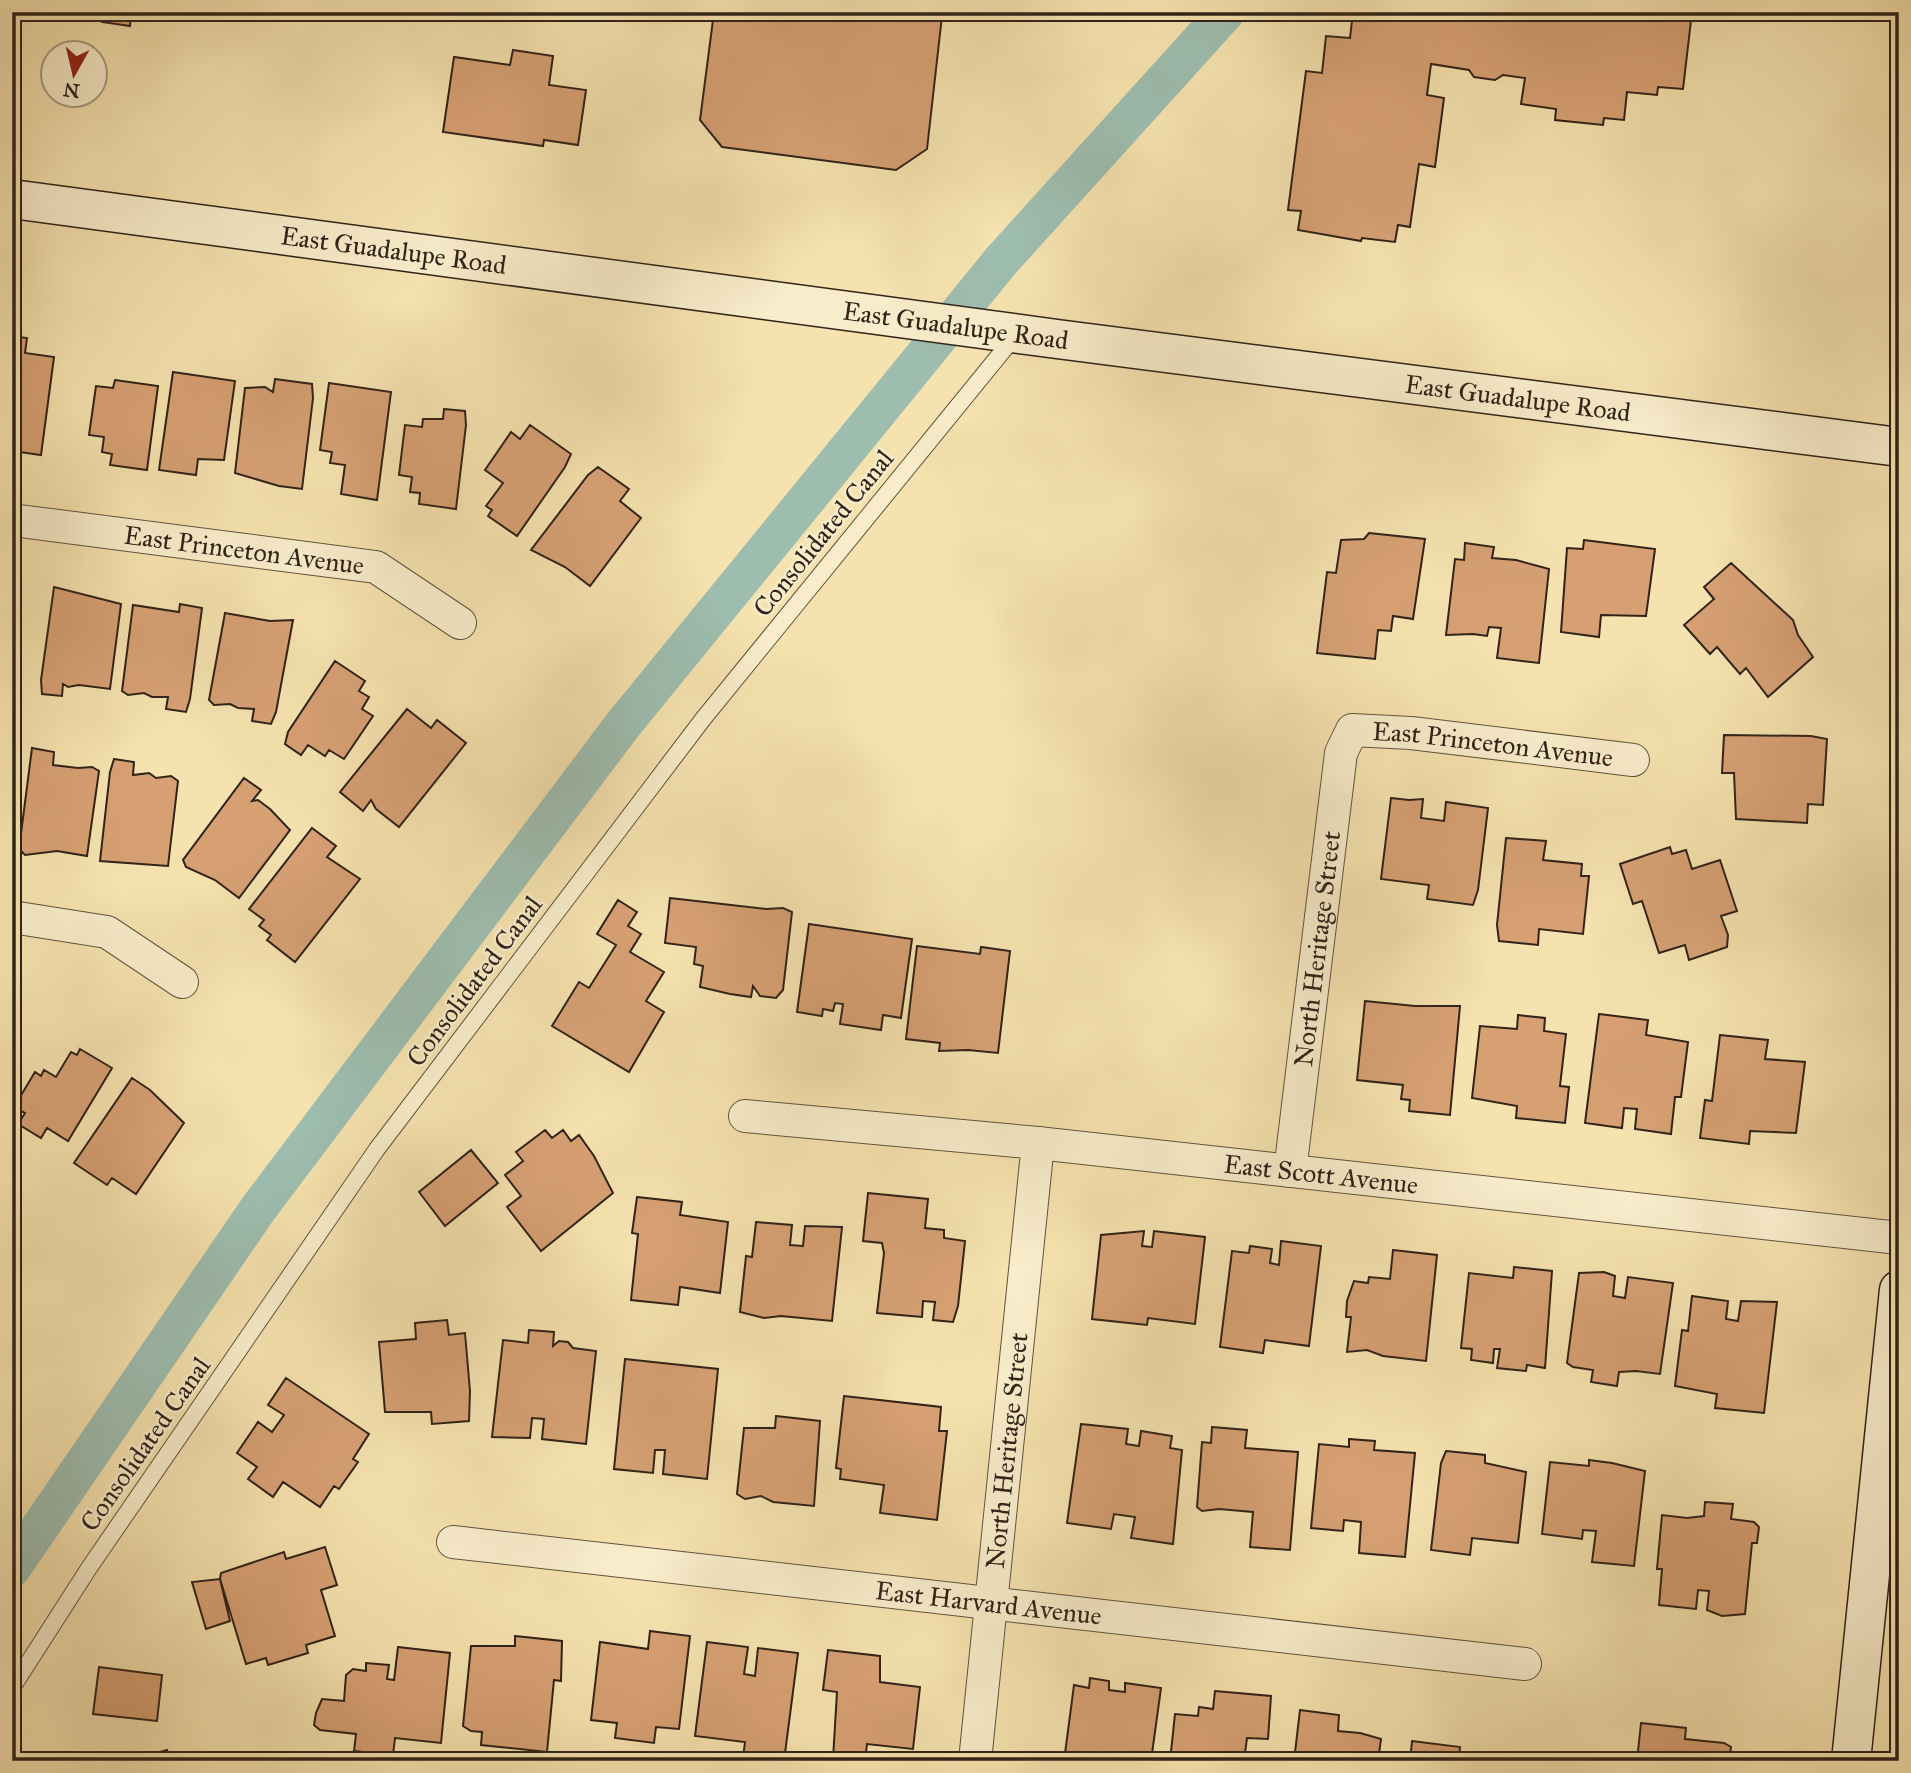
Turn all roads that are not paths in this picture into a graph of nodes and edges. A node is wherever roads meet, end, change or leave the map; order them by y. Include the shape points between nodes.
1 (12, 199) edge
2 (1009, 333) junction
3 (1899, 447) edge
4 (13, 528) edge
5 (460, 623) dead end
6 (1352, 730) joint
7 (1633, 760) dead end
8 (12, 917) edge
9 (182, 982) dead end
10 (744, 1116) dead end
11 (1038, 1143) junction
12 (1290, 1171) junction
13 (1899, 1238) edge
14 (1899, 1290) edge
15 (453, 1542) dead end
16 (991, 1603) junction
17 (1525, 1664) dead end
18 (12, 1688) edge
19 (975, 1761) edge
20 (1851, 1761) edge

1 - 2 main road, East Guadalupe Road
2 - 3 main road, East Guadalupe Road
2 - 18 lane, Consolidated Canal via 703,719 377,1149 97,1556
4 - 5 street, East Princeton Avenue via 376,567
6 - 7 street, East Princeton Avenue
6 - 12 street, North Heritage Street via 1341,752
8 - 9 street via 107,932
10 - 11 street, East Scott Avenue
11 - 12 street, East Scott Avenue
11 - 16 street, North Heritage Street
12 - 13 street, East Scott Avenue
14 - 20 main road
15 - 16 street, East Harvard Avenue
16 - 17 street, East Harvard Avenue
16 - 19 street, North Heritage Street

